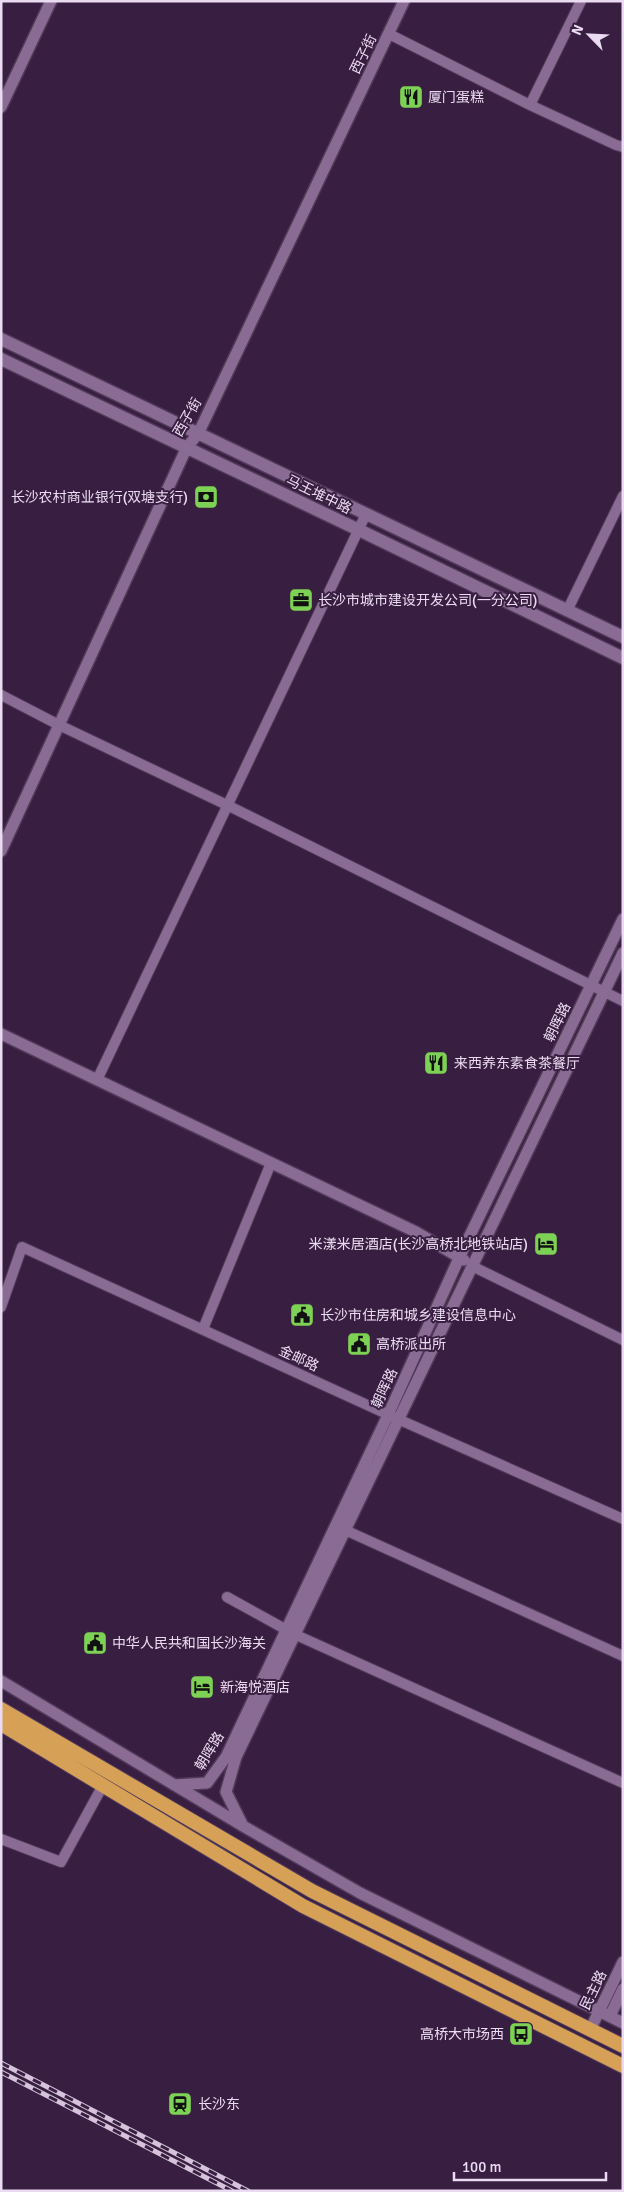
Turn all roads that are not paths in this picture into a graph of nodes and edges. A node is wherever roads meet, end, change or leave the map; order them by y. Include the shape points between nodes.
1 (51, 1) edge
2 (404, 1) edge
3 (581, 1) edge
4 (389, 34) junction
5 (530, 105) junction
6 (1, 107) edge
7 (623, 147) edge
8 (1, 340) edge
9 (1, 359) edge
10 (198, 434) junction
11 (187, 447) junction
12 (623, 496) edge
13 (366, 514) junction
14 (359, 530) junction
15 (567, 611) junction
16 (623, 637) edge
17 (623, 658) edge
18 (1, 695) edge
19 (59, 725) junction
20 (230, 806) junction
21 (1, 851) edge
22 (623, 919) edge
23 (623, 953) edge
24 (592, 985) junction
25 (604, 991) junction
26 (623, 1001) edge
27 (1, 1034) edge
28 (97, 1080) junction
29 (271, 1163) junction
30 (460, 1256) junction
31 (474, 1267) junction
32 (1, 1307) edge
33 (203, 1329) junction
34 (623, 1340) edge
35 (388, 1415) junction
36 (400, 1420) junction
37 (623, 1519) edge
38 (345, 1530) junction
39 (227, 1597) dead end
40 (290, 1631) junction
41 (623, 1656) edge
42 (1, 1682) edge
43 (1, 1709) edge
44 (1, 1724) edge
45 (623, 1783) edge
46 (174, 1785) junction
47 (102, 1787) junction
48 (243, 1826) junction
49 (1, 1839) edge
50 (623, 1962) edge
51 (623, 1989) edge
52 (605, 2014) junction
53 (623, 2023) edge
54 (590, 2030) junction
55 (623, 2046) edge
56 (623, 2066) edge

1 - 6 street
2 - 4 street, 西子街
3 - 5 street
4 - 5 street
4 - 10 street, 西子街
5 - 7 street
8 - 10 main road, 马王堆中路
9 - 11 main road, 马王堆中路
10 - 11 street, 西子街
10 - 13 main road, 马王堆中路
11 - 14 main road, 马王堆中路
11 - 19 street, 西子街
12 - 15 street
13 - 14 street
13 - 15 main road, 马王堆中路
14 - 17 main road, 马王堆中路
14 - 20 street
15 - 16 main road, 马王堆中路
18 - 19 street
19 - 20 street
19 - 21 street, 西子街
20 - 24 street
20 - 28 street
22 - 24 street, 朝晖路
23 - 25 street, 朝晖路
24 - 25 street
24 - 30 street, 朝晖路
25 - 26 street
25 - 31 street, 朝晖路
27 - 28 street
28 - 29 street
29 - 30 street
29 - 33 street
30 - 31 street
30 - 35 street, 朝晖路
31 - 34 street
31 - 36 street, 朝晖路
32 - 33 street, 金邮路 via 22,1247
33 - 35 street, 金邮路
35 - 36 street, 金邮路
35 - 40 street, 朝晖路
36 - 37 street, 金邮路
36 - 38 street, 朝晖路
38 - 40 street, 朝晖路
38 - 41 street
39 - 40 street
40 - 45 street
40 - 46 street, 朝晖路 via 226,1757 207,1783
40 - 48 street, 朝晖路 via 236,1758 226,1792
42 - 46 street
43 - 54 highway via 312,1891
44 - 47 highway
46 - 48 street
47 - 49 street via 61,1862
47 - 56 highway via 303,1906
48 - 52 street via 360,1893
50 - 52 street, 民主路
51 - 52 street, 民主路
52 - 53 street
52 - 54 street, 民主路
54 - 55 highway

